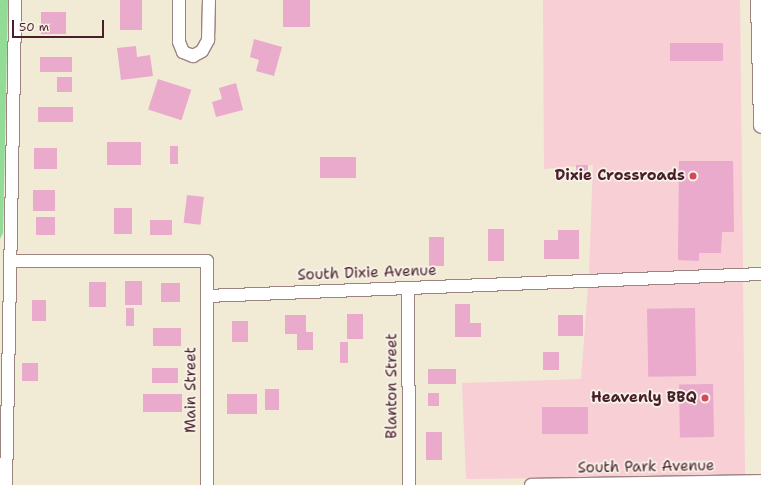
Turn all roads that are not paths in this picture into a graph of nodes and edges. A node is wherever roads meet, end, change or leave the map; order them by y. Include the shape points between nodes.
1 (15, 0) edge
2 (179, 0) edge
3 (209, 0) edge
4 (758, 0) edge
5 (761, 125) edge
6 (10, 261) junction
7 (761, 274) edge
8 (408, 288) junction
9 (207, 296) junction
10 (761, 482) edge
11 (653, 484) edge
12 (6, 485) edge
13 (207, 485) edge
14 (409, 485) edge
15 (531, 485) edge
16 (584, 485) edge

1 - 6 street
2 - 3 street via 179,42 183,52 193,56 202,51 208,40
4 - 5 main road
6 - 9 street via 207,260
6 - 12 street
7 - 8 street, South Dixie Avenue
8 - 9 street, South Dixie Avenue
8 - 14 street, Blanton Street
9 - 13 street, Main Street
10 - 11 street, South Park Avenue
11 - 16 street, South Park Avenue
15 - 16 street, South Park Avenue

